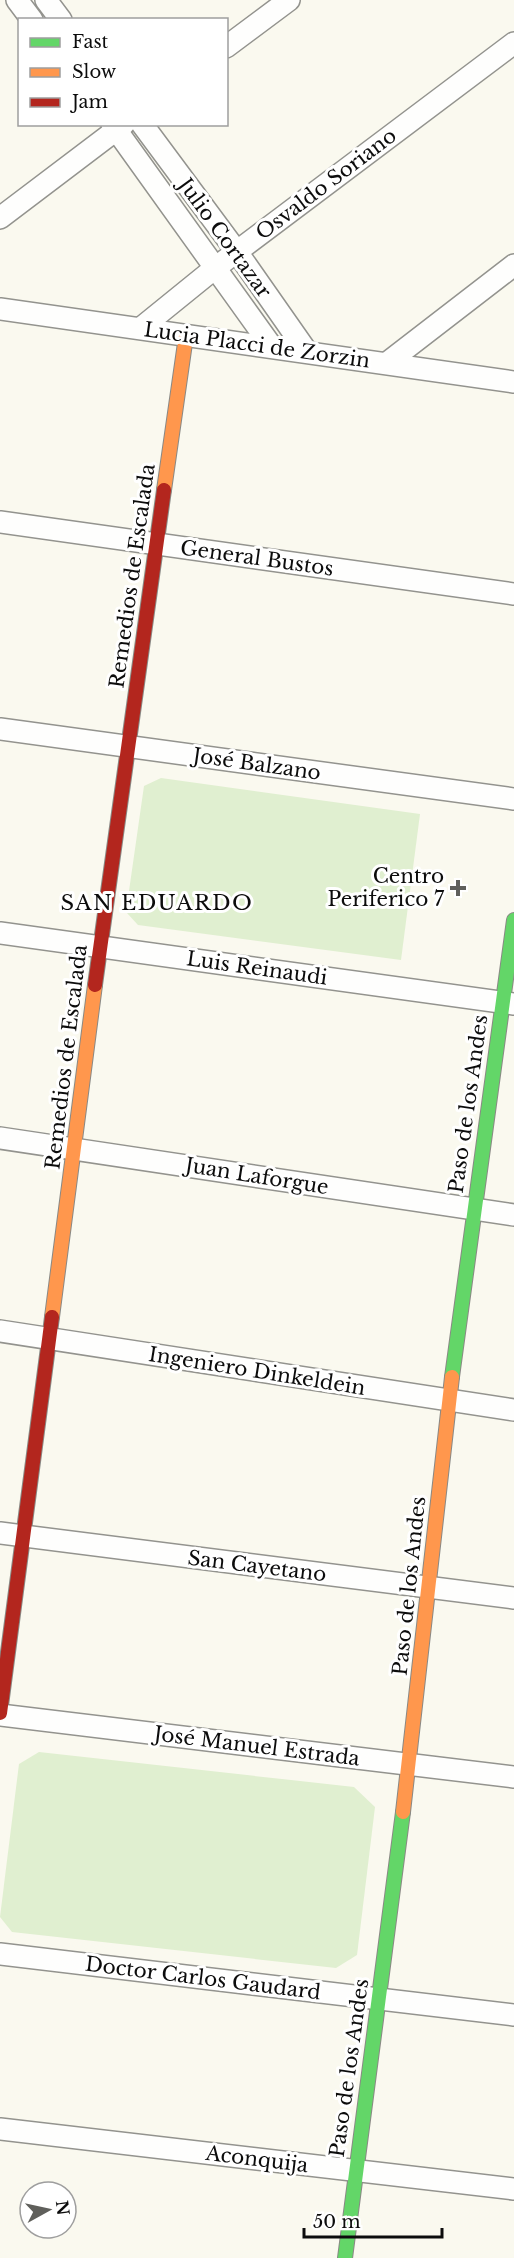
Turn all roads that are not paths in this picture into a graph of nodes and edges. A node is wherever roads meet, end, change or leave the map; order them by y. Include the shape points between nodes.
1 (17, 0) edge
2 (46, 0) edge
3 (289, 0) edge
4 (30, 18) edge
5 (60, 18) edge
6 (514, 43) edge
7 (228, 46) edge
8 (118, 126) edge
9 (143, 126) edge
10 (0, 218) edge
11 (237, 252) junction
12 (514, 265) edge
13 (215, 268) junction
14 (0, 309) edge
15 (141, 328) junction
16 (186, 336) junction
17 (272, 347) junction
18 (307, 352) junction
19 (387, 363) junction
20 (514, 382) edge
21 (0, 522) edge
22 (155, 544) junction
23 (514, 594) edge
24 (0, 729) edge
25 (129, 746) junction
26 (514, 799) edge
27 (514, 920) edge
28 (0, 933) edge
29 (100, 946) junction
30 (508, 1003) edge
31 (0, 1138) edge
32 (74, 1148) junction
33 (473, 1209) junction
34 (514, 1215) edge
35 (0, 1331) edge
36 (50, 1338) junction
37 (449, 1401) junction
38 (514, 1410) edge
39 (0, 1533) edge
40 (22, 1536) junction
41 (429, 1588) junction
42 (514, 1598) edge
43 (0, 1714) edge
44 (409, 1764) junction
45 (514, 1777) edge
46 (0, 1954) edge
47 (379, 1999) junction
48 (514, 2014) edge
49 (0, 2129) edge
50 (355, 2170) junction
51 (514, 2189) edge
52 (345, 2258) edge

1 - 4 street
2 - 5 street
3 - 7 street
6 - 11 street, Osvaldo Soriano
8 - 10 street
8 - 13 street, Julio Cortazar
9 - 11 street, Julio Cortazar
11 - 13 street, Osvaldo Soriano
11 - 18 street, Julio Cortazar
12 - 19 street
13 - 15 street, Osvaldo Soriano
13 - 17 street, Julio Cortazar
14 - 15 street, Lucia Placci de Zorzin
15 - 16 street, Lucia Placci de Zorzin
16 - 17 street, Lucia Placci de Zorzin
16 - 22 street, Remedios de Escalada
17 - 18 street, Lucia Placci de Zorzin
18 - 19 street, Lucia Placci de Zorzin
19 - 20 street, Lucia Placci de Zorzin
21 - 22 street, General Bustos
22 - 23 street, General Bustos
22 - 25 street, Remedios de Escalada
24 - 25 street, José Balzano
25 - 26 street, José Balzano
25 - 29 street, Remedios de Escalada
27 - 30 street, Paso de los Andes
28 - 29 street, Luis Reinaudi
29 - 30 street, Luis Reinaudi
29 - 32 street, Remedios de Escalada
30 - 33 street, Paso de los Andes
31 - 32 street, Juan Laforgue
32 - 33 street, Juan Laforgue
32 - 36 street, Remedios de Escalada
33 - 34 street, Juan Laforgue
33 - 37 street, Paso de los Andes
35 - 36 street, Ingeniero Dinkeldein
36 - 37 street, Ingeniero Dinkeldein
36 - 40 street, Remedios de Escalada
37 - 38 street, Ingeniero Dinkeldein
37 - 41 street, Paso de los Andes
39 - 40 street, San Cayetano
40 - 41 street, San Cayetano
40 - 43 street, Remedios de Escalada
41 - 42 street, San Cayetano
41 - 44 street, Paso de los Andes
43 - 44 street, José Manuel Estrada
44 - 45 street, José Manuel Estrada
44 - 47 street, Paso de los Andes
46 - 47 street, Doctor Carlos Gaudard
47 - 48 street, Doctor Carlos Gaudard
47 - 50 street, Paso de los Andes
49 - 50 street, Aconquija
50 - 51 street, Aconquija
50 - 52 street, Paso de los Andes

